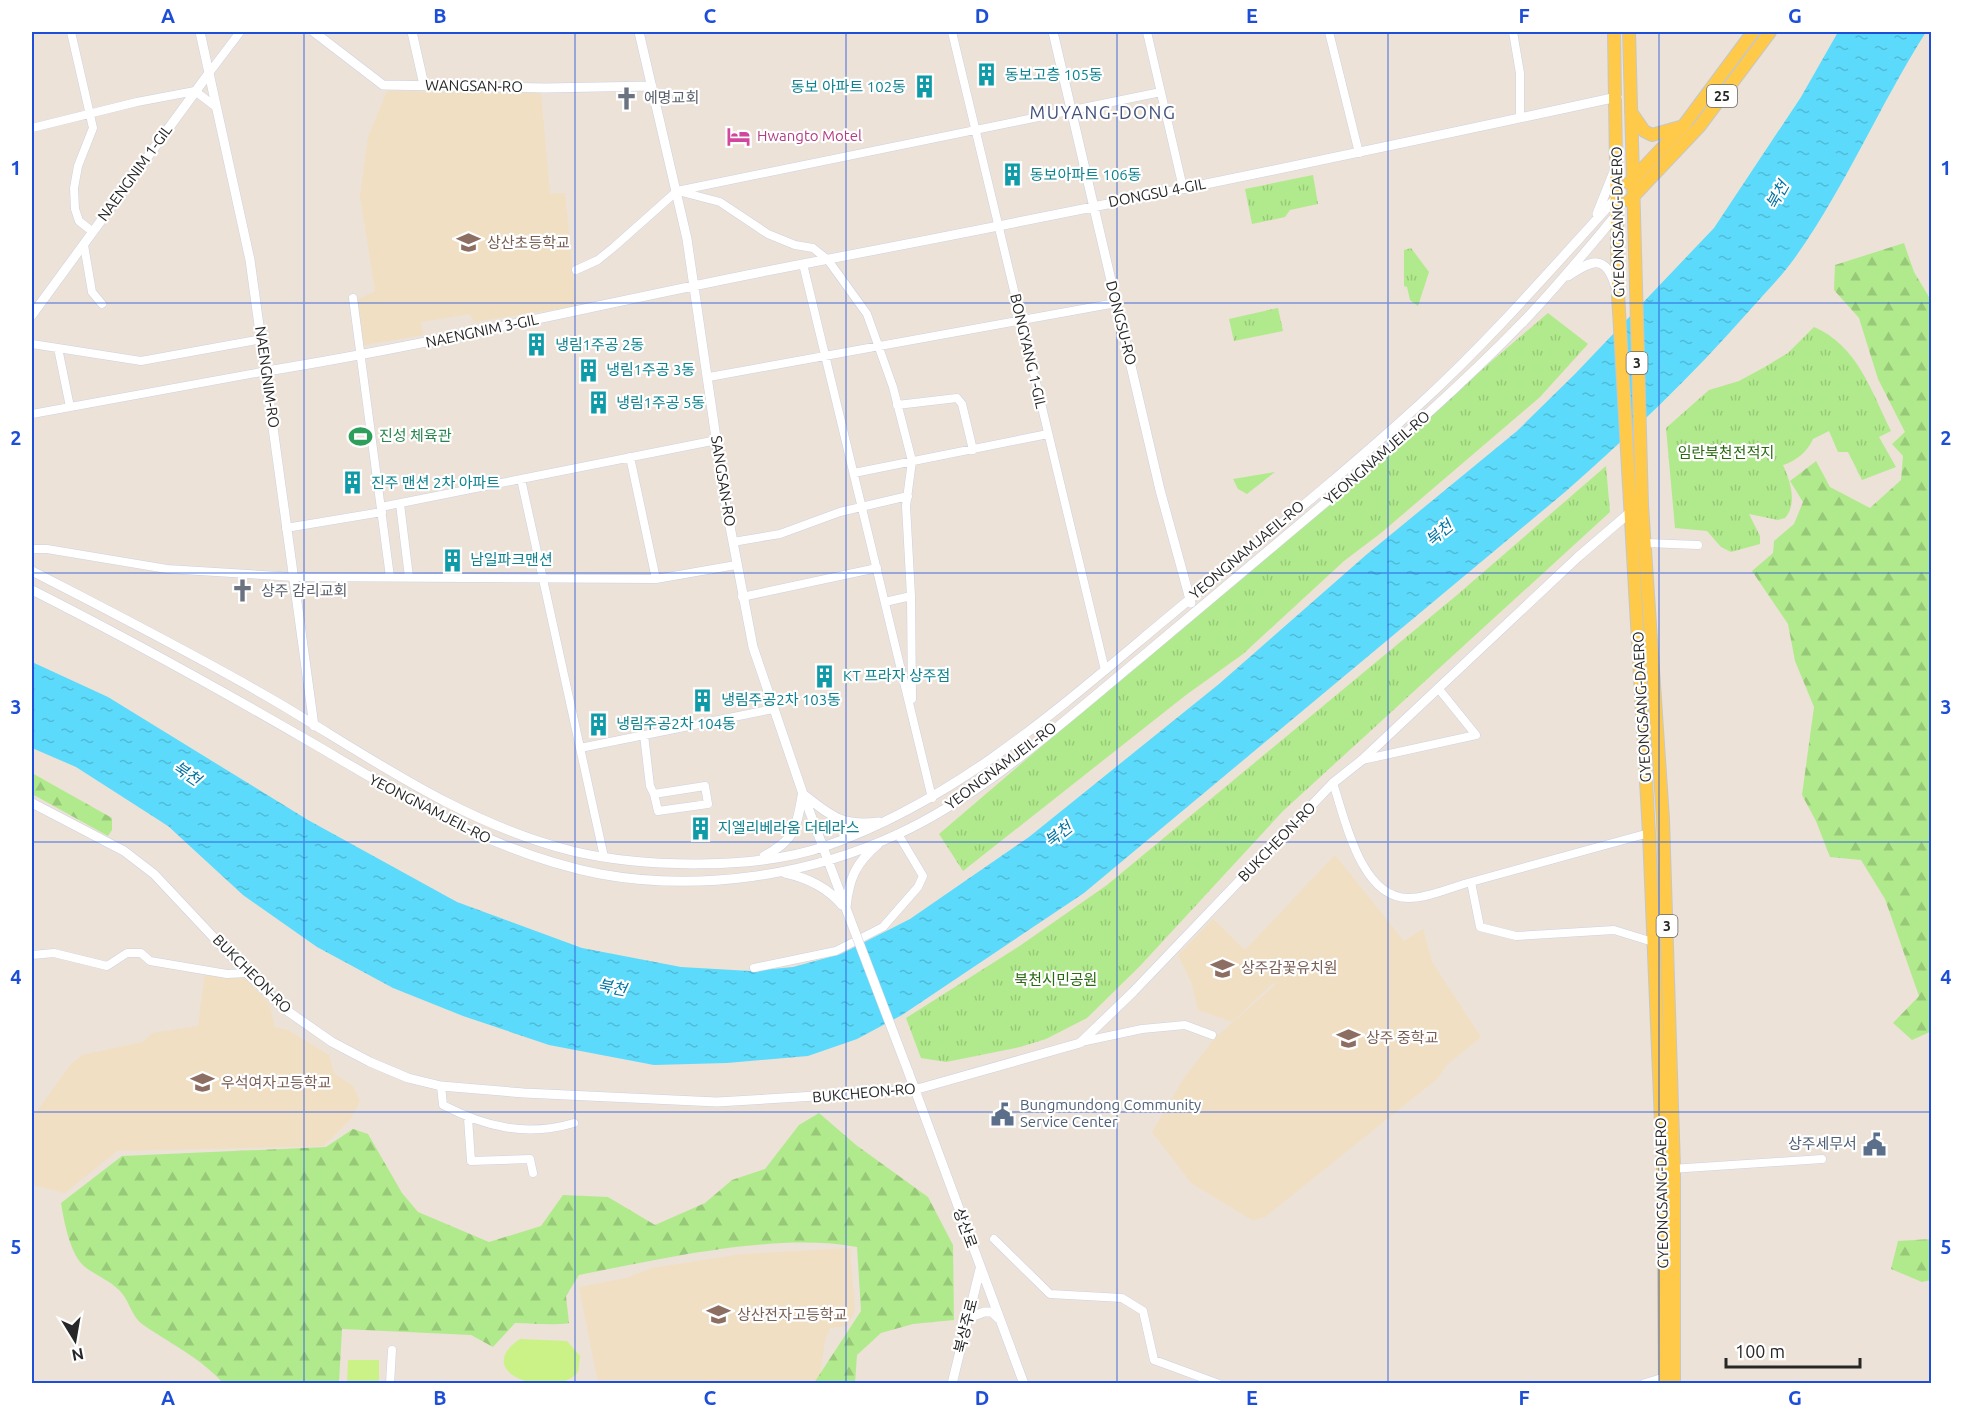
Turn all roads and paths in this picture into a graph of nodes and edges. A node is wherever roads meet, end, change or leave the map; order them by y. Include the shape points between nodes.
1 (71, 32) edge
2 (200, 32) edge
3 (240, 32) edge
4 (314, 32) edge
5 (413, 32) edge
6 (639, 32) edge
7 (952, 32) edge
8 (1053, 32) edge
9 (1146, 32) edge
10 (1329, 32) edge
11 (1513, 32) edge
12 (1614, 32) edge
13 (1629, 32) edge
14 (1753, 32) edge
15 (1770, 32) edge
16 (209, 73) junction
17 (424, 85) junction
18 (652, 86) junction
19 (195, 91) junction
20 (1161, 92) junction
21 (1617, 97) junction
22 (216, 107) junction
23 (1071, 111) junction
24 (1631, 112) junction
25 (91, 113) junction
26 (1521, 118) junction
27 (1684, 125) junction
28 (32, 128) edge
29 (976, 131) junction
30 (1359, 153) junction
31 (1617, 163) junction
32 (1632, 180) junction
33 (1184, 188) junction
34 (677, 191) junction
35 (1617, 197) junction
36 (1632, 198) junction
37 (1093, 206) junction
38 (1617, 214) junction
39 (998, 225) junction
40 (1592, 225) junction
41 (93, 232) junction
42 (84, 245) junction
43 (828, 260) junction
44 (803, 264) junction
45 (576, 270) dead end
46 (1559, 283) junction
47 (696, 286) junction
48 (1618, 294) junction
49 (353, 298) dead end
50 (1116, 303) junction
51 (102, 304) dead end
52 (32, 315) edge
53 (1022, 322) junction
54 (262, 339) junction
55 (32, 344) edge
56 (880, 347) junction
57 (58, 348) junction
58 (361, 356) junction
59 (826, 357) junction
60 (267, 371) junction
61 (709, 377) junction
62 (897, 405) junction
63 (70, 407) junction
64 (32, 414) edge
65 (1048, 434) junction
66 (717, 440) junction
67 (973, 450) junction
68 (630, 457) junction
69 (912, 461) junction
70 (854, 473) junction
71 (521, 479) junction
72 (908, 496) junction
73 (400, 504) junction
74 (863, 507) junction
75 (1637, 507) junction
76 (381, 510) junction
77 (286, 528) junction
78 (733, 542) junction
79 (1646, 543) junction
80 (1698, 545) dead end
81 (32, 549) edge
82 (736, 565) junction
83 (878, 568) junction
84 (32, 571) edge
85 (294, 577) junction
86 (390, 577) junction
87 (409, 577) junction
88 (543, 579) junction
89 (656, 579) junction
90 (32, 590) edge
91 (911, 596) junction
92 (742, 597) junction
93 (1189, 599) junction
94 (885, 602) junction
95 (1194, 614) junction
96 (1104, 670) junction
97 (1438, 688) junction
98 (773, 709) junction
99 (911, 710) junction
100 (314, 726) junction
101 (644, 735) junction
102 (580, 748) junction
103 (1362, 760) junction
104 (1333, 783) junction
105 (654, 794) junction
106 (802, 794) junction
107 (932, 798) junction
108 (32, 803) edge
109 (893, 819) junction
110 (1649, 833) junction
111 (898, 834) junction
112 (883, 840) junction
113 (824, 847) junction
114 (604, 857) junction
115 (829, 859) junction
116 (754, 860) junction
117 (782, 872) junction
118 (1471, 882) junction
119 (846, 909) junction
120 (1653, 942) junction
121 (32, 955) edge
122 (754, 968) dead end
123 (247, 973) junction
124 (1212, 1035) dead end
125 (1080, 1042) junction
126 (908, 1071) joint
127 (441, 1086) junction
128 (914, 1090) junction
129 (468, 1118) junction
130 (574, 1123) dead end
131 (1822, 1159) dead end
132 (1669, 1169) junction
133 (533, 1173) dead end
134 (994, 1239) dead end
135 (980, 1269) junction
136 (968, 1318) junction
137 (1002, 1322) junction
138 (392, 1350) dead end
139 (1669, 1380) edge
140 (390, 1383) edge
141 (952, 1383) edge
142 (1024, 1383) edge
143 (1219, 1383) edge
144 (1644, 1383) edge

1 - 25 street
2 - 16 street, NAENGNIM-RO
3 - 16 street, NAENGNIM 1-GIL
4 - 17 street, WANGSAN-RO via 383,85
5 - 17 street
6 - 18 street, SANGSAN-RO
7 - 29 street, BONGYANG 1-GIL
8 - 23 street, DONGSU-RO
9 - 20 street
10 - 30 street
11 - 26 street via 1520,73
12 - 21 main road, GYEONGSANG-DAERO / 3
13 - 24 main road, GYEONGSANG-DAERO / 3
14 - 27 main road, YEONGNAMJAEIL-RO
15 - 36 main road, YEONGNAMJEIL-RO / 25 via 1699,127
16 - 19 street, NAENGNIM 1-GIL
16 - 22 street, NAENGNIM-RO
17 - 18 street, WANGSAN-RO
18 - 34 street, SANGSAN-RO
19 - 22 street
19 - 25 street
19 - 41 street, NAENGNIM 1-GIL
20 - 23 street
20 - 33 street
21 - 26 street, DONGSU 4-GIL
21 - 31 main road, GYEONGSANG-DAERO / 3
22 - 54 street, NAENGNIM-RO via 250,260
23 - 29 street
23 - 37 street, DONGSU-RO
24 - 27 main road via 1644,131 1652,135
24 - 32 main road, GYEONGSANG-DAERO / 3
25 - 28 street
25 - 41 street via 93,128 74,188 79,221
26 - 30 street, DONGSU 4-GIL
27 - 32 main road, YEONGNAMJAEIL-RO
29 - 34 street
29 - 39 street, BONGYANG 1-GIL
30 - 33 street, DONGSU 4-GIL
31 - 35 main road, GYEONGSANG-DAERO / 3
31 - 40 street
32 - 35 main road, YEONGNAMJAEIL-RO
32 - 36 main road, GYEONGSANG-DAERO / 3
33 - 37 street, DONGSU 4-GIL
34 - 43 street via 720,202 768,234 813,248
34 - 45 street via 598,260
34 - 47 street, SANGSAN-RO
35 - 38 main road, GYEONGSANG-DAERO / 3
35 - 40 street, YEONGNAMJAEIL-RO
36 - 38 main road, YEONGNAMJEIL-RO
36 - 75 main road, GYEONGSANG-DAERO / 3 via 1641,469
37 - 39 street, DONGSU 4-GIL
37 - 50 street, DONGSU-RO
38 - 46 street, YEONGNAMJEIL-RO
38 - 48 main road, GYEONGSANG-DAERO / 3
39 - 43 street, DONGSU 4-GIL
39 - 53 street, BONGYANG 1-GIL
40 - 93 street, YEONGNAMJAEIL-RO via 1509,316 1420,404
41 - 42 street, NAENGNIM 1-GIL
42 - 51 street via 92,292
42 - 52 street, NAENGNIM 1-GIL
43 - 44 street, DONGSU 4-GIL
43 - 56 street via 867,314
44 - 47 street, DONGSU 4-GIL
44 - 59 street
46 - 48 street via 1588,263 1600,263 1610,270
46 - 95 street, YEONGNAMJEIL-RO via 1430,412
47 - 58 street, NAENGNIM 3-GIL
47 - 61 street, SANGSAN-RO
48 - 75 main road, GYEONGSANG-DAERO / 3 via 1629,483
49 - 58 street
50 - 53 street
50 - 93 street, DONGSU-RO
53 - 56 street
53 - 65 street, BONGYANG 1-GIL
54 - 57 street via 141,361
54 - 60 street, NAENGNIM-RO
55 - 57 street
56 - 59 street
56 - 62 street
57 - 63 street
58 - 60 street, NAENGNIM 3-GIL
58 - 76 street
59 - 61 street
59 - 70 street
60 - 63 street
60 - 77 street, NAENGNIM-RO
61 - 66 street, SANGSAN-RO
62 - 67 street via 957,398 962,404
62 - 69 street
63 - 64 street
65 - 67 street
65 - 96 street, BONGYANG 1-GIL
66 - 68 street
66 - 78 street, SANGSAN-RO
67 - 69 street
68 - 71 street
68 - 89 street
69 - 70 street
69 - 72 street
70 - 74 street
71 - 73 street
71 - 88 street
72 - 74 street
72 - 91 street
73 - 76 street
73 - 87 street
74 - 78 street via 780,534
74 - 83 street
75 - 79 main road, GYEONGSANG-DAERO / 3
75 - 97 street, BUKCHEON-RO
75 - 110 main road, GYEONGSANG-DAERO / 3
76 - 77 street
76 - 86 street
77 - 85 street, NAENGNIM-RO
78 - 82 street, SANGSAN-RO
79 - 80 street
79 - 132 main road, GYEONGSANG-DAERO / 3 via 1663,819
81 - 85 street via 167,569
82 - 89 street
82 - 92 street, SANGSAN-RO
83 - 92 street
83 - 94 street
84 - 100 street, YEONGNAMJAEIL-RO via 130,621
85 - 86 street
85 - 100 street, NAENGNIM-RO
86 - 87 street
87 - 88 street
88 - 89 street
88 - 102 street
90 - 117 street, YEONGNAMJEIL-RO via 159,657 414,804 478,836 528,855 602,874 661,879 713,879
91 - 94 street
91 - 99 street
92 - 98 street, SANGSAN-RO
93 - 95 street, DONGSU-RO
93 - 96 street, YEONGNAMJAEIL-RO
94 - 99 street
95 - 111 street, YEONGNAMJEIL-RO via 989,779
96 - 107 street, YEONGNAMJAEIL-RO via 980,767
97 - 103 street, BUKCHEON-RO
97 - 103 street via 1476,735
98 - 101 street
98 - 106 street, SANGSAN-RO
99 - 107 street
100 - 114 street, YEONGNAMJAEIL-RO via 393,775 479,819 526,837
101 - 102 street
101 - 105 street
102 - 114 street
103 - 104 street, BUKCHEON-RO
104 - 118 street via 1351,840 1370,879 1390,896 1410,898
104 - 125 street, BUKCHEON-RO via 1141,984
105 - 105 street via 705,786 708,804 658,811
106 - 109 street via 828,814 850,824
106 - 113 street, SANGSAN-RO
106 - 116 street via 798,825 790,837 779,848
107 - 109 street, YEONGNAMJAEIL-RO
108 - 123 street, BUKCHEON-RO via 124,851 154,874
109 - 113 street, YEONGNAMJAEIL-RO
110 - 118 street
110 - 120 main road, GYEONGSANG-DAERO / 3
111 - 112 street, YEONGNAMJEIL-RO
111 - 122 street via 922,876 918,887 883,927 836,951
112 - 115 street, YEONGNAMJEIL-RO
112 - 119 street via 853,870
113 - 115 street, SANGSAN-RO
113 - 116 street, YEONGNAMJAEIL-RO
114 - 116 street, YEONGNAMJAEIL-RO via 646,862
115 - 117 street, YEONGNAMJEIL-RO
115 - 119 street, SANGSAN-RO
117 - 119 street via 816,883 835,895
118 - 120 street via 1480,927 1516,936 1614,930
119 - 126 street, SANGSAN-RO, bridge
120 - 132 main road, GYEONGSANG-DAERO / 3
121 - 123 street via 54,953 107,966 127,953 141,952 150,961 227,974
123 - 127 street, BUKCHEON-RO via 286,1010 332,1042 408,1078
124 - 125 street via 1185,1025
125 - 128 street, BUKCHEON-RO
126 - 128 street, 상산로
127 - 128 street, BUKCHEON-RO via 717,1102
127 - 129 street via 443,1105
128 - 135 street, 상산로
129 - 130 street via 516,1130 549,1131
129 - 133 street via 471,1161 530,1159
131 - 132 street
132 - 139 main road, GYEONGSANG-DAERO / 3
134 - 143 street via 1050,1294 1122,1298 1143,1311 1154,1360
135 - 136 street, 북상주로
135 - 137 street, 상산로
136 - 137 street via 992,1312
136 - 141 street, 북상주로
137 - 142 street, 상산로
138 - 140 street
139 - 144 street

